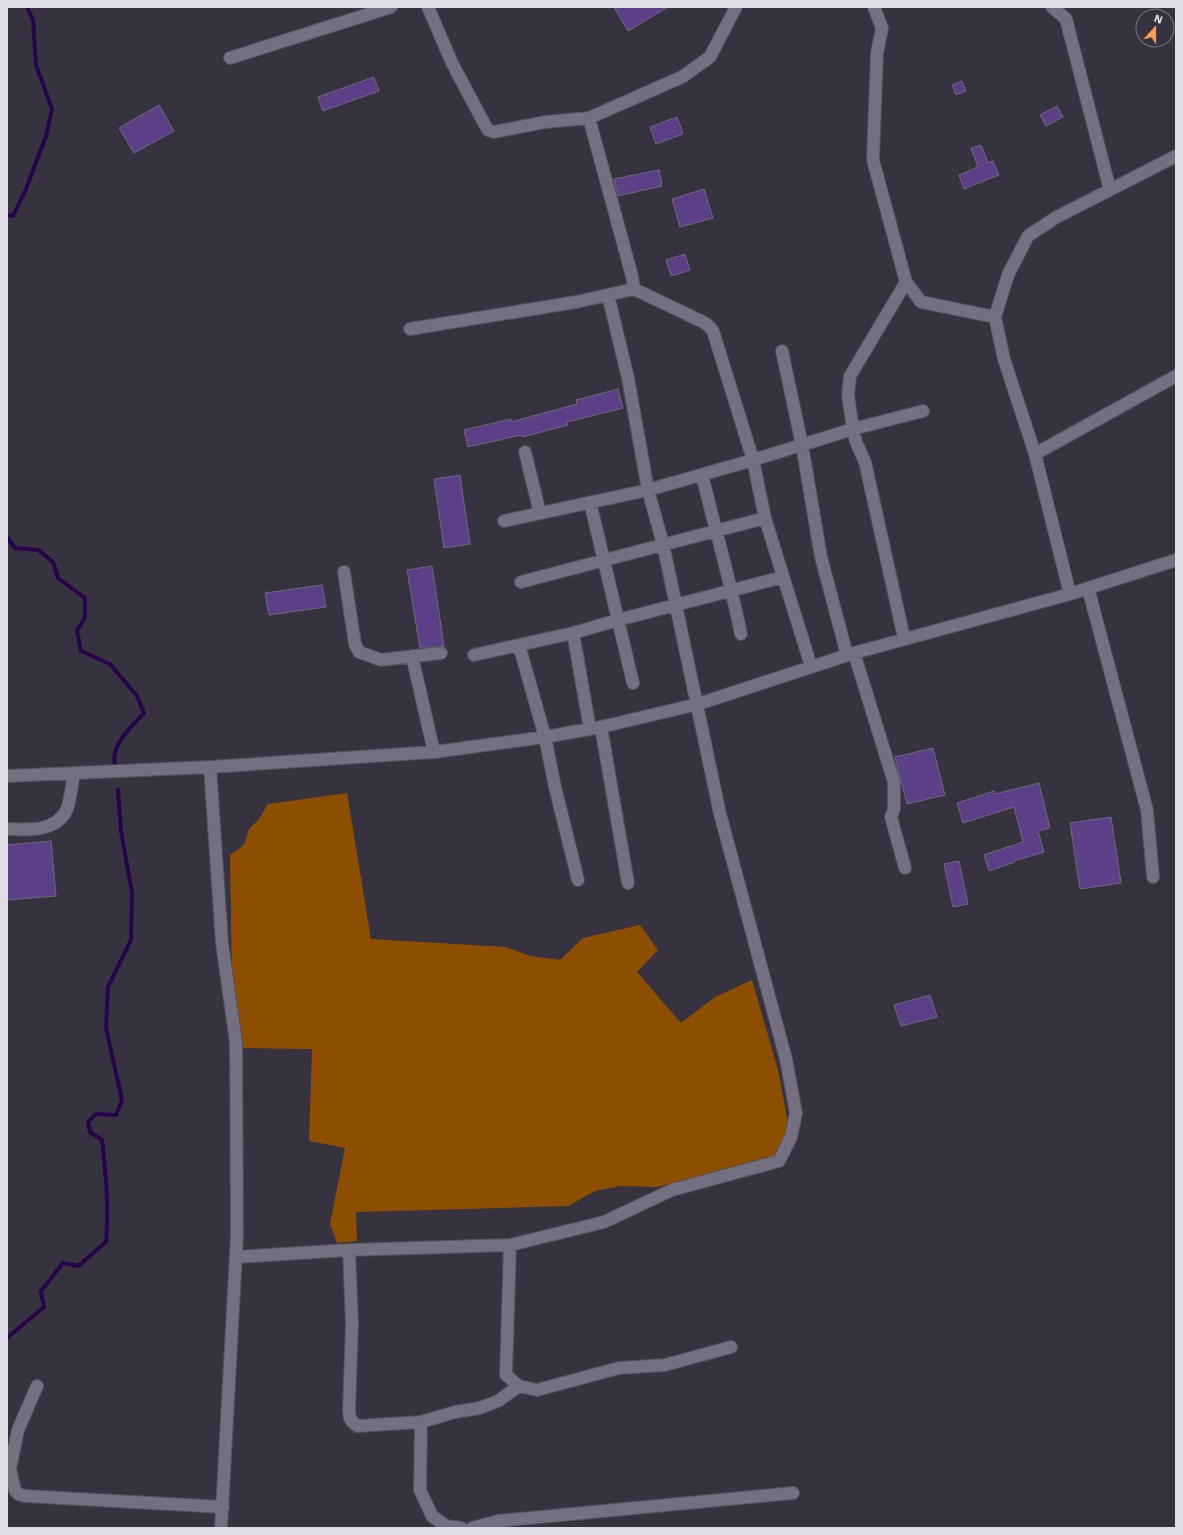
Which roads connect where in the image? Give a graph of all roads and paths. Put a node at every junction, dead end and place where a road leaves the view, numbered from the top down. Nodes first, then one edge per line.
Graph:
1 (391, 7) edge
2 (428, 7) edge
3 (736, 7) edge
4 (874, 7) edge
5 (1052, 7) edge
6 (230, 58) dead end
7 (589, 118) junction
8 (1176, 156) edge
9 (1110, 190) junction
10 (906, 282) junction
11 (634, 289) junction
12 (608, 295) junction
13 (995, 317) junction
14 (410, 329) dead end
15 (782, 351) dead end
16 (1176, 376) edge
17 (923, 412) dead end
18 (853, 429) junction
19 (802, 445) junction
20 (525, 452) dead end
21 (1035, 454) junction
22 (753, 460) junction
23 (702, 474) junction
24 (648, 490) junction
25 (590, 502) junction
26 (540, 513) junction
27 (765, 518) junction
28 (504, 521) dead end
29 (715, 532) junction
30 (663, 544) junction
31 (603, 560) junction
32 (1176, 560) edge
33 (344, 572) dead end
34 (783, 577) junction
35 (521, 582) dead end
36 (1088, 588) junction
37 (732, 590) junction
38 (1070, 594) junction
39 (676, 604) junction
40 (618, 620) junction
41 (573, 633) junction
42 (741, 634) dead end
43 (904, 638) junction
44 (519, 645) junction
45 (441, 653) dead end
46 (850, 654) junction
47 (474, 655) dead end
48 (412, 656) junction
49 (811, 666) junction
50 (633, 683) dead end
51 (698, 704) junction
52 (596, 728) junction
53 (545, 737) junction
54 (434, 752) junction
55 (210, 767) junction
56 (74, 772) junction
57 (7, 776) edge
58 (7, 829) edge
59 (905, 868) dead end
60 (1153, 877) dead end
61 (578, 880) dead end
62 (628, 883) dead end
63 (510, 1245) junction
64 (349, 1250) junction
65 (236, 1257) junction
66 (731, 1347) dead end
67 (37, 1386) dead end
68 (519, 1386) junction
69 (421, 1422) junction
70 (793, 1492) dead end
71 (223, 1506) junction
72 (221, 1528) edge
73 (461, 1528) edge
74 (472, 1528) edge

1 - 6 street
2 - 7 street
3 - 7 street
4 - 10 street
5 - 9 street
7 - 11 street
8 - 9 street
9 - 13 street
10 - 13 street
10 - 18 street
11 - 12 street
11 - 22 street
12 - 14 street
12 - 24 street
13 - 21 street
15 - 19 street
16 - 21 street
17 - 18 street
18 - 19 street
18 - 43 street
19 - 22 street
19 - 46 street
20 - 26 street
21 - 38 street
22 - 23 street
22 - 27 street
23 - 24 street
23 - 29 street
24 - 25 street
24 - 30 street
25 - 26 street
25 - 31 street
26 - 28 street
27 - 29 street
27 - 34 street
29 - 30 street
29 - 37 street
30 - 31 street
30 - 39 street
31 - 35 street
31 - 40 street
32 - 36 street
33 - 48 street
34 - 37 street
34 - 49 street
36 - 38 street
36 - 60 street
37 - 39 street
37 - 42 street
38 - 43 street
39 - 40 street
39 - 51 street
40 - 41 street
40 - 50 street
41 - 44 street
41 - 52 street
43 - 46 street
44 - 47 street
44 - 53 street
45 - 48 street
46 - 49 street
46 - 59 street
48 - 54 street
49 - 51 street
51 - 52 street
51 - 63 street
52 - 53 street
52 - 62 street
53 - 54 street
53 - 61 street
54 - 55 street
55 - 56 street
55 - 65 street
56 - 57 street
56 - 58 street
63 - 64 street
63 - 68 street
64 - 65 street
64 - 69 street
65 - 71 street
66 - 68 street
67 - 71 street
68 - 69 street
69 - 73 street
70 - 74 street
71 - 72 street

